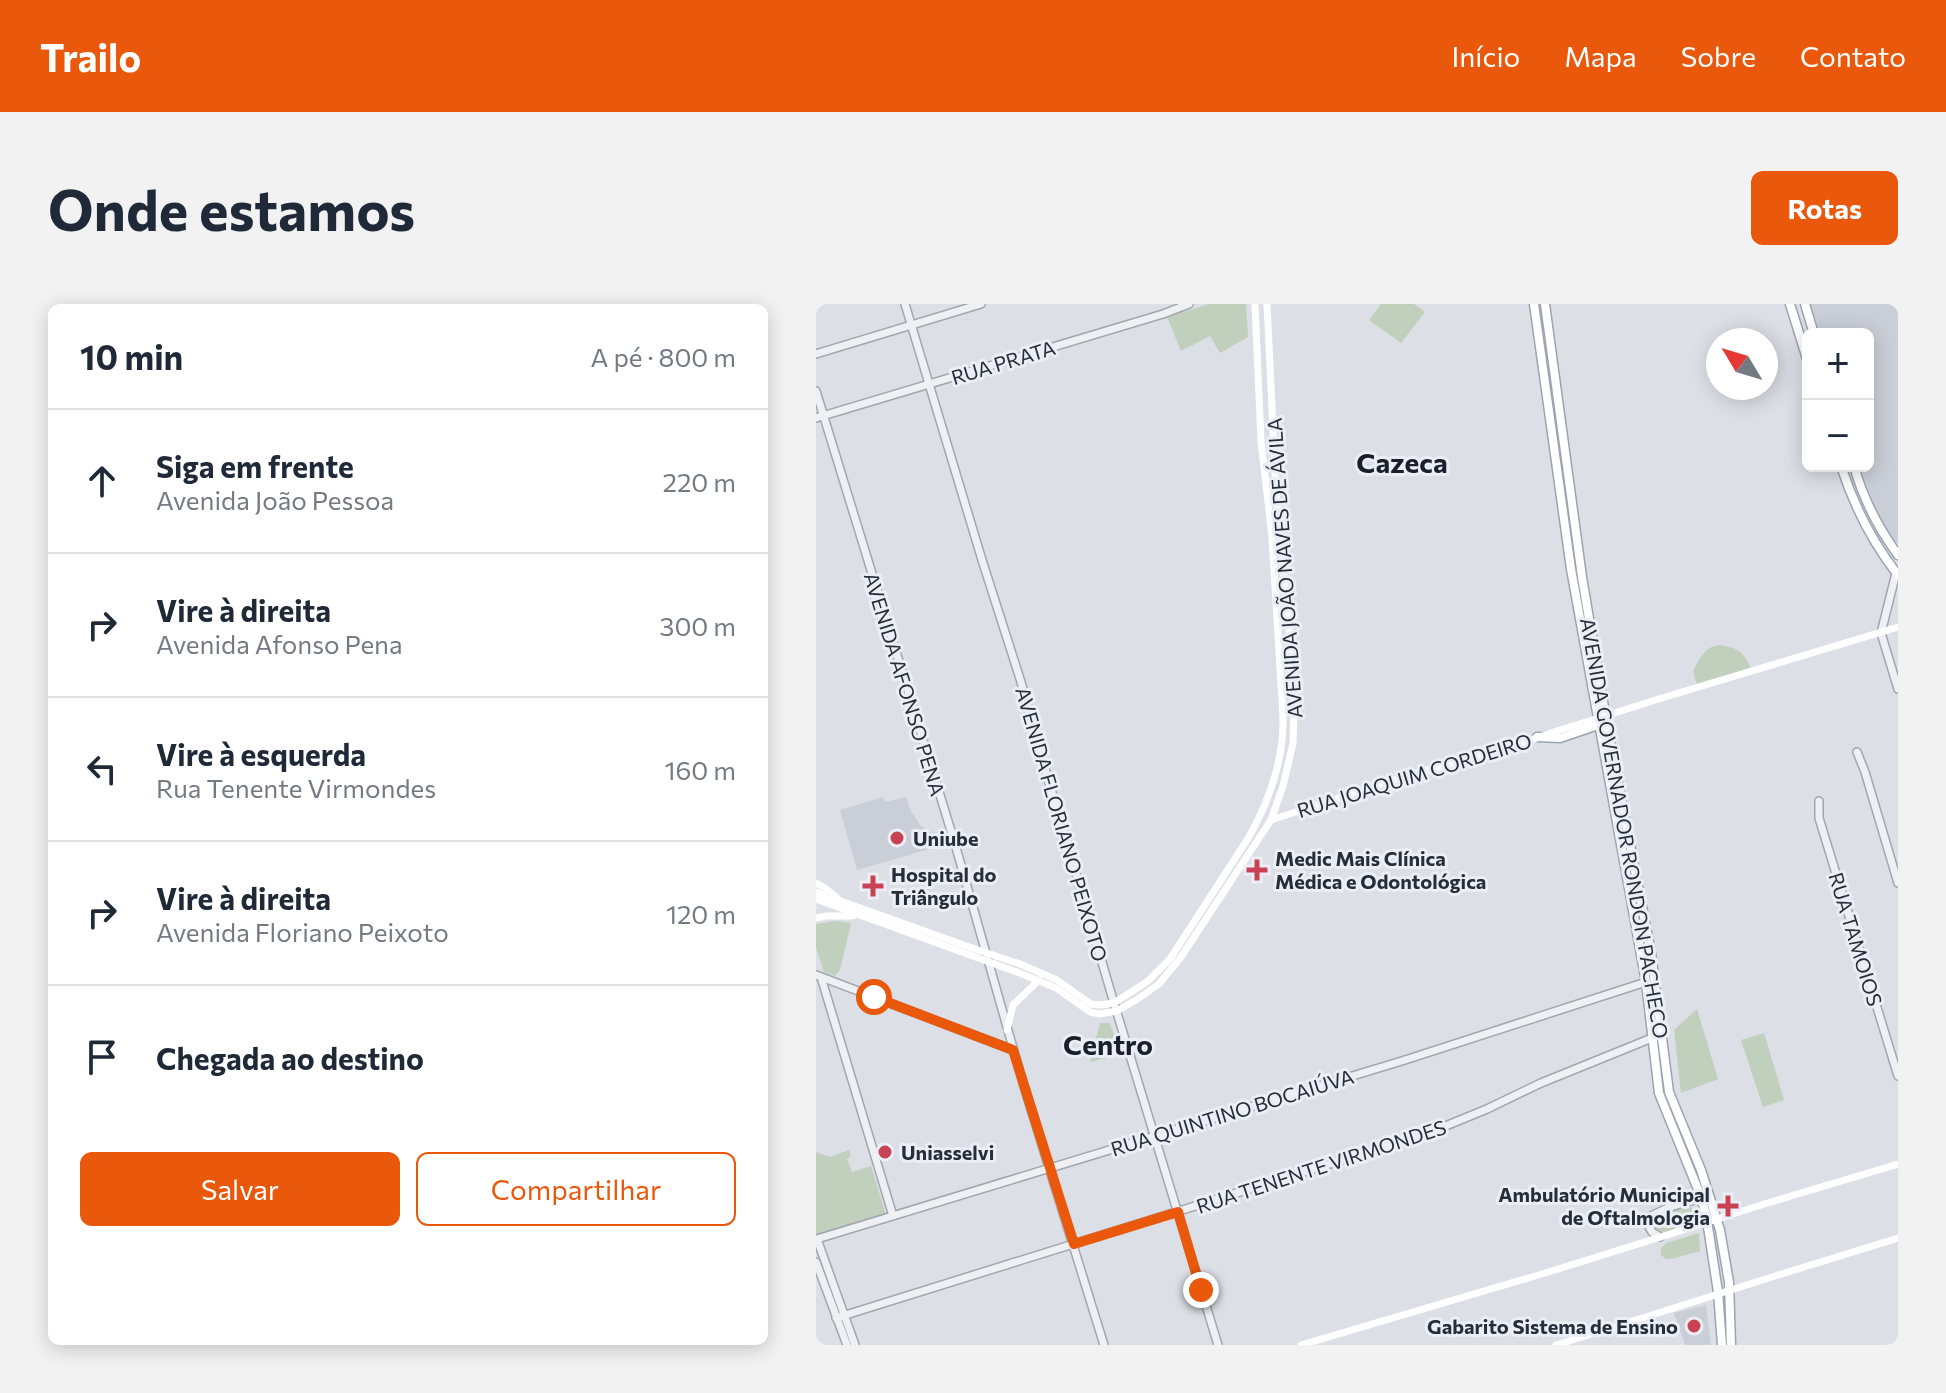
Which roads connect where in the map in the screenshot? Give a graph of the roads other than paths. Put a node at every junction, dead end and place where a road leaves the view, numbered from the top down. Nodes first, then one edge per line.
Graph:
1 (905, 304) edge
2 (981, 304) edge
3 (1189, 304) edge
4 (1255, 304) edge
5 (1267, 304) edge
6 (1534, 304) edge
7 (1545, 304) edge
8 (1790, 304) edge
9 (1805, 304) edge
10 (911, 325) junction
11 (1812, 328) edge
12 (1802, 343) edge
13 (1269, 350) junction
14 (1257, 351) junction
15 (816, 354) edge
16 (929, 384) junction
17 (816, 391) edge
18 (820, 417) edge
19 (1843, 472) edge
20 (1856, 472) edge
21 (1894, 545) edge
22 (1898, 555) edge
23 (1897, 574) edge
24 (1898, 627) edge
25 (1881, 633) junction
26 (1898, 689) edge
27 (1598, 725) junction
28 (1537, 737) junction
29 (1857, 752) dead end
30 (1819, 801) dead end
31 (1271, 820) junction
32 (816, 883) edge
33 (1898, 883) edge
34 (816, 892) edge
35 (816, 899) edge
36 (839, 900) junction
37 (860, 916) junction
38 (869, 916) junction
39 (816, 918) edge
40 (1018, 968) junction
41 (818, 976) edge
42 (1039, 980) junction
43 (1646, 982) junction
44 (1116, 1007) junction
45 (1007, 1030) junction
46 (1652, 1038) junction
47 (1013, 1050) junction
48 (1898, 1076) edge
49 (1155, 1135) junction
50 (1898, 1164) edge
51 (1051, 1167) junction
52 (1701, 1198) junction
53 (1178, 1212) junction
54 (893, 1216) junction
55 (1664, 1236) junction
56 (1898, 1238) edge
57 (816, 1239) edge
58 (1074, 1244) junction
59 (816, 1262) edge
60 (828, 1284) junction
61 (840, 1316) junction
62 (847, 1345) edge
63 (855, 1345) edge
64 (1104, 1345) edge
65 (1218, 1345) edge
66 (1301, 1345) edge
67 (1556, 1345) edge
68 (1722, 1345) edge
69 (1731, 1345) edge

1 - 10 street, AVENIDA FLORIANO PEIXOTO
2 - 10 street
3 - 16 street, RUA PRATA
4 - 14 main road, AVENIDA JOÃO NAVES DE ÁVILA
5 - 13 main road, AVENIDA JOÃO NAVES DE ÁVILA
6 - 27 main road, AVENIDA GOVERNADOR RONDON PACHECO
7 - 69 main road, AVENIDA GOVERNADOR RONDON PACHECO
8 - 12 main road
9 - 11 main road
10 - 15 street
10 - 16 street, AVENIDA FLORIANO PEIXOTO
13 - 14 main road
13 - 31 main road, AVENIDA JOÃO NAVES DE ÁVILA
14 - 44 main road, AVENIDA JOÃO NAVES DE ÁVILA
16 - 18 street, RUA PRATA
16 - 44 street, AVENIDA FLORIANO PEIXOTO
17 - 18 street, AVENIDA AFONSO PENA
18 - 45 street, AVENIDA AFONSO PENA
19 - 23 main road
20 - 21 main road
21 - 22 main road
23 - 25 street
24 - 25 main road, RUA JOAQUIM CORDEIRO
25 - 26 street
25 - 28 main road, RUA JOAQUIM CORDEIRO, bridge
27 - 28 main road
27 - 43 main road, AVENIDA GOVERNADOR RONDON PACHECO
28 - 31 main road, RUA JOAQUIM CORDEIRO
29 - 33 street
30 - 48 street, RUA TAMOIOS
31 - 44 main road, AVENIDA JOÃO NAVES DE ÁVILA
32 - 36 main road
34 - 36 main road
35 - 37 main road
36 - 38 main road
37 - 38 main road
37 - 39 main road
38 - 40 main road, bridge
40 - 42 main road
40 - 44 main road
41 - 47 street
41 - 54 street
42 - 44 main road
42 - 45 main road
43 - 46 main road, AVENIDA GOVERNADOR RONDON PACHECO
43 - 49 street, RUA QUINTINO BOCAIÚVA
44 - 49 street, AVENIDA FLORIANO PEIXOTO
45 - 47 street, AVENIDA AFONSO PENA
46 - 52 main road, AVENIDA GOVERNADOR RONDON PACHECO
46 - 53 street, RUA TENENTE VIRMONDES
47 - 51 street, AVENIDA AFONSO PENA
49 - 51 street, RUA QUINTINO BOCAIÚVA
49 - 53 street, AVENIDA FLORIANO PEIXOTO
50 - 55 main road, bridge
51 - 54 street, RUA QUINTINO BOCAIÚVA
51 - 58 street, AVENIDA AFONSO PENA
52 - 55 street
52 - 68 main road, AVENIDA GOVERNADOR RONDON PACHECO
53 - 58 street, RUA TENENTE VIRMONDES
53 - 65 street, AVENIDA FLORIANO PEIXOTO
54 - 57 street, RUA QUINTINO BOCAIÚVA
55 - 66 main road
56 - 67 main road, bridge
57 - 60 street
58 - 61 street, RUA TENENTE VIRMONDES
58 - 64 street, AVENIDA AFONSO PENA
59 - 60 street
60 - 61 street
61 - 62 street
61 - 63 street

